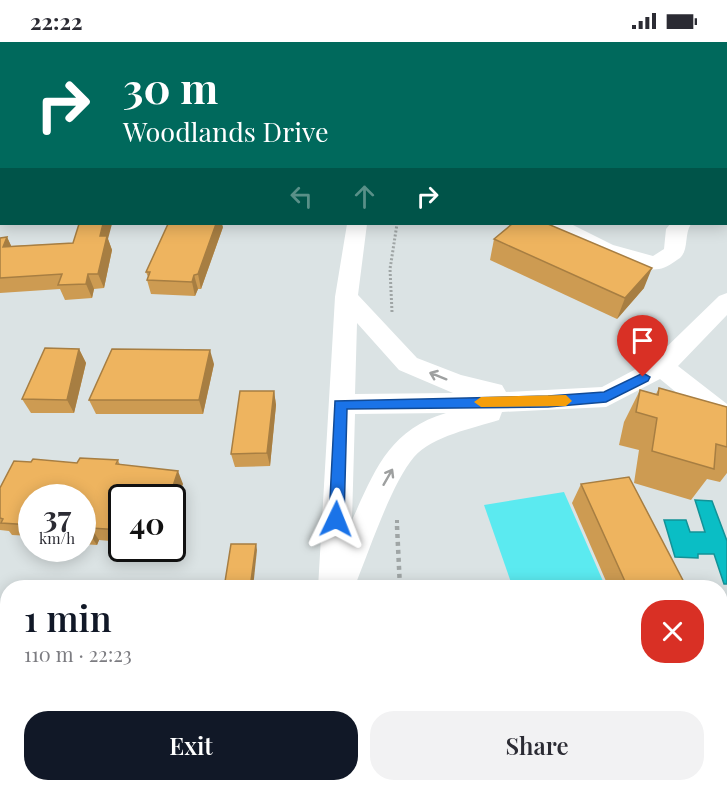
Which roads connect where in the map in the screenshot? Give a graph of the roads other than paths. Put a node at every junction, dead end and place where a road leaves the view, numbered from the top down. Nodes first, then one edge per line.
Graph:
1 (357, 225) edge
2 (560, 225) edge
3 (680, 225) edge
4 (346, 297) junction
5 (727, 301) edge
6 (662, 368) junction
7 (535, 402) junction
8 (340, 404) junction
9 (727, 419) edge
10 (336, 580) edge
11 (340, 580) edge

1 - 4 street
2 - 3 street
7 -> 4 street
4 - 8 street
5 - 6 street
6 - 7 street
6 - 9 street
7 - 8 street
11 -> 7 street
8 - 10 street

